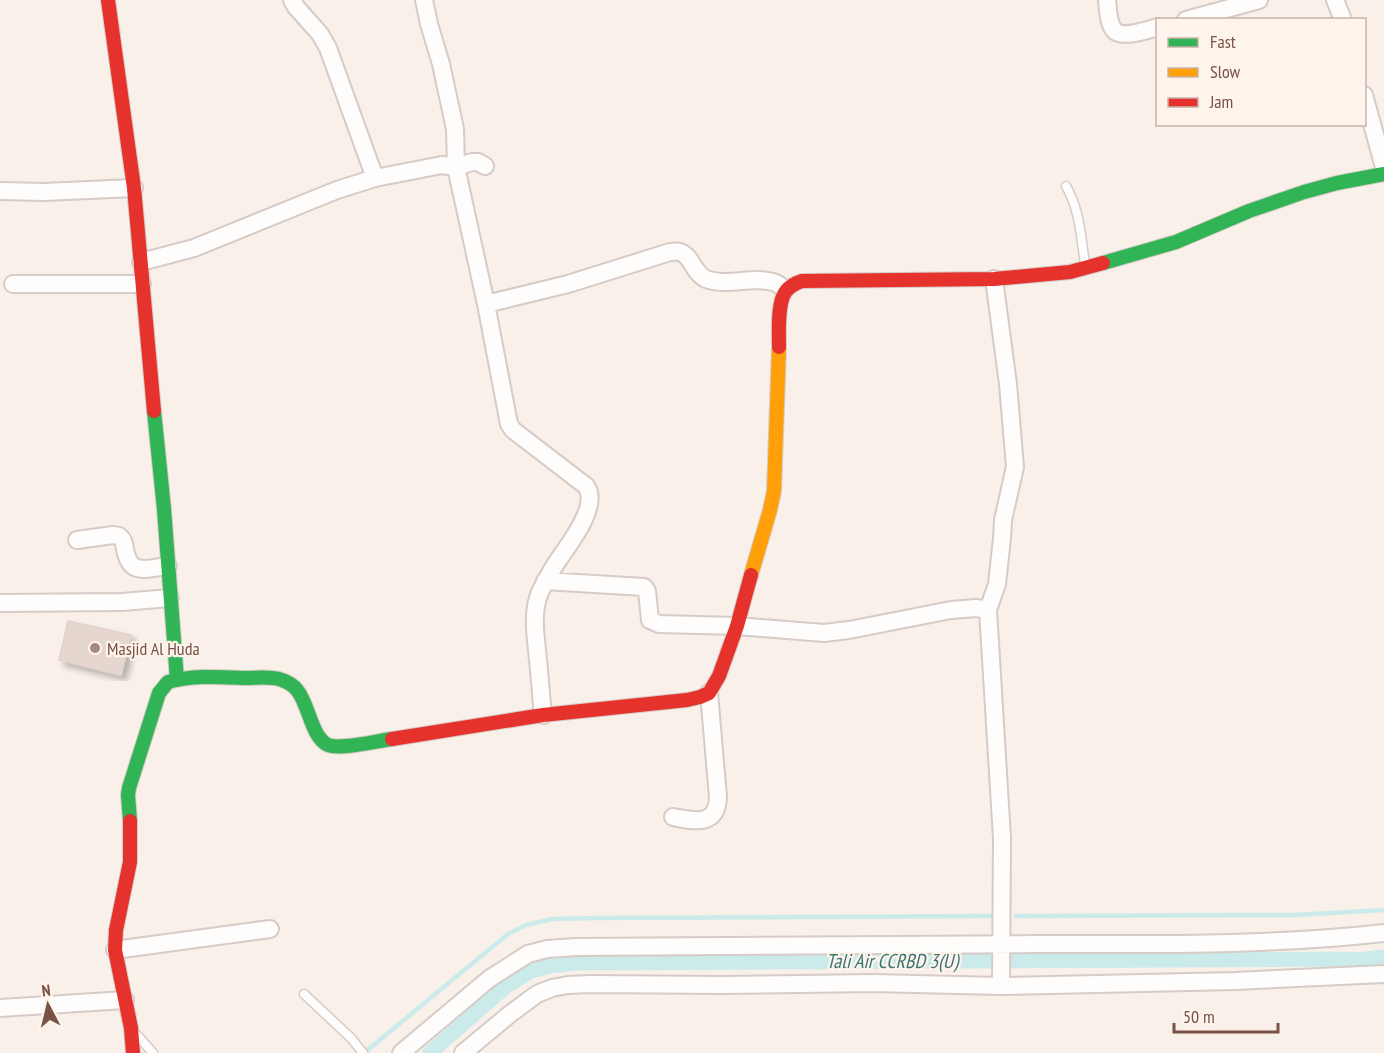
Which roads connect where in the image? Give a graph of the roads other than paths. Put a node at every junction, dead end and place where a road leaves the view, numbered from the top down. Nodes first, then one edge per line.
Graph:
1 (108, 0) edge
2 (292, 0) edge
3 (424, 0) edge
4 (1107, 0) edge
5 (1259, 0) edge
6 (1335, 0) edge
7 (1193, 18) edge
8 (1342, 18) edge
9 (1156, 27) edge
10 (1366, 99) edge
11 (485, 166) dead end
12 (456, 167) junction
13 (1384, 167) edge
14 (1384, 174) edge
15 (375, 178) junction
16 (1066, 186) dead end
17 (134, 188) junction
18 (0, 191) edge
19 (141, 262) junction
20 (1086, 268) junction
21 (994, 279) junction
22 (13, 284) dead end
23 (142, 284) junction
24 (785, 290) junction
25 (486, 304) junction
26 (77, 540) dead end
27 (168, 566) junction
28 (546, 581) junction
29 (170, 597) junction
30 (0, 603) edge
31 (988, 610) junction
32 (737, 626) junction
33 (177, 680) junction
34 (709, 693) junction
35 (543, 715) junction
36 (673, 817) dead end
37 (270, 928) dead end
38 (1384, 933) edge
39 (115, 950) junction
40 (1002, 950) junction
41 (1384, 974) edge
42 (1001, 980) junction
43 (304, 994) dead end
44 (125, 1000) junction
45 (0, 1008) edge
46 (130, 1028) junction
47 (361, 1050) edge
48 (133, 1053) edge
49 (153, 1053) edge
50 (401, 1053) edge
51 (463, 1053) edge

1 - 17 street
2 - 15 street
3 - 12 street
4 - 9 street
5 - 7 street
6 - 8 street
10 - 13 street
11 - 12 street
12 - 15 street
12 - 25 street
14 - 20 street
15 - 19 street
16 - 20 lane
17 - 18 street
17 - 19 street
19 - 23 street
20 - 21 street
21 - 24 street
21 - 31 street
22 - 23 street
23 - 27 street
24 - 25 street
24 - 32 street
25 - 28 street
26 - 27 street
27 - 29 street
28 - 32 street
28 - 35 street
29 - 30 street
29 - 33 street
31 - 32 street
31 - 40 street
32 - 34 street
33 - 35 street
33 - 39 street
34 - 35 street
34 - 36 street
37 - 39 street
38 - 40 street
39 - 44 street
40 - 42 street
40 - 50 street
41 - 42 street
42 - 51 street
43 - 47 lane
44 - 45 street
44 - 46 street
46 - 48 street
46 - 49 lane

